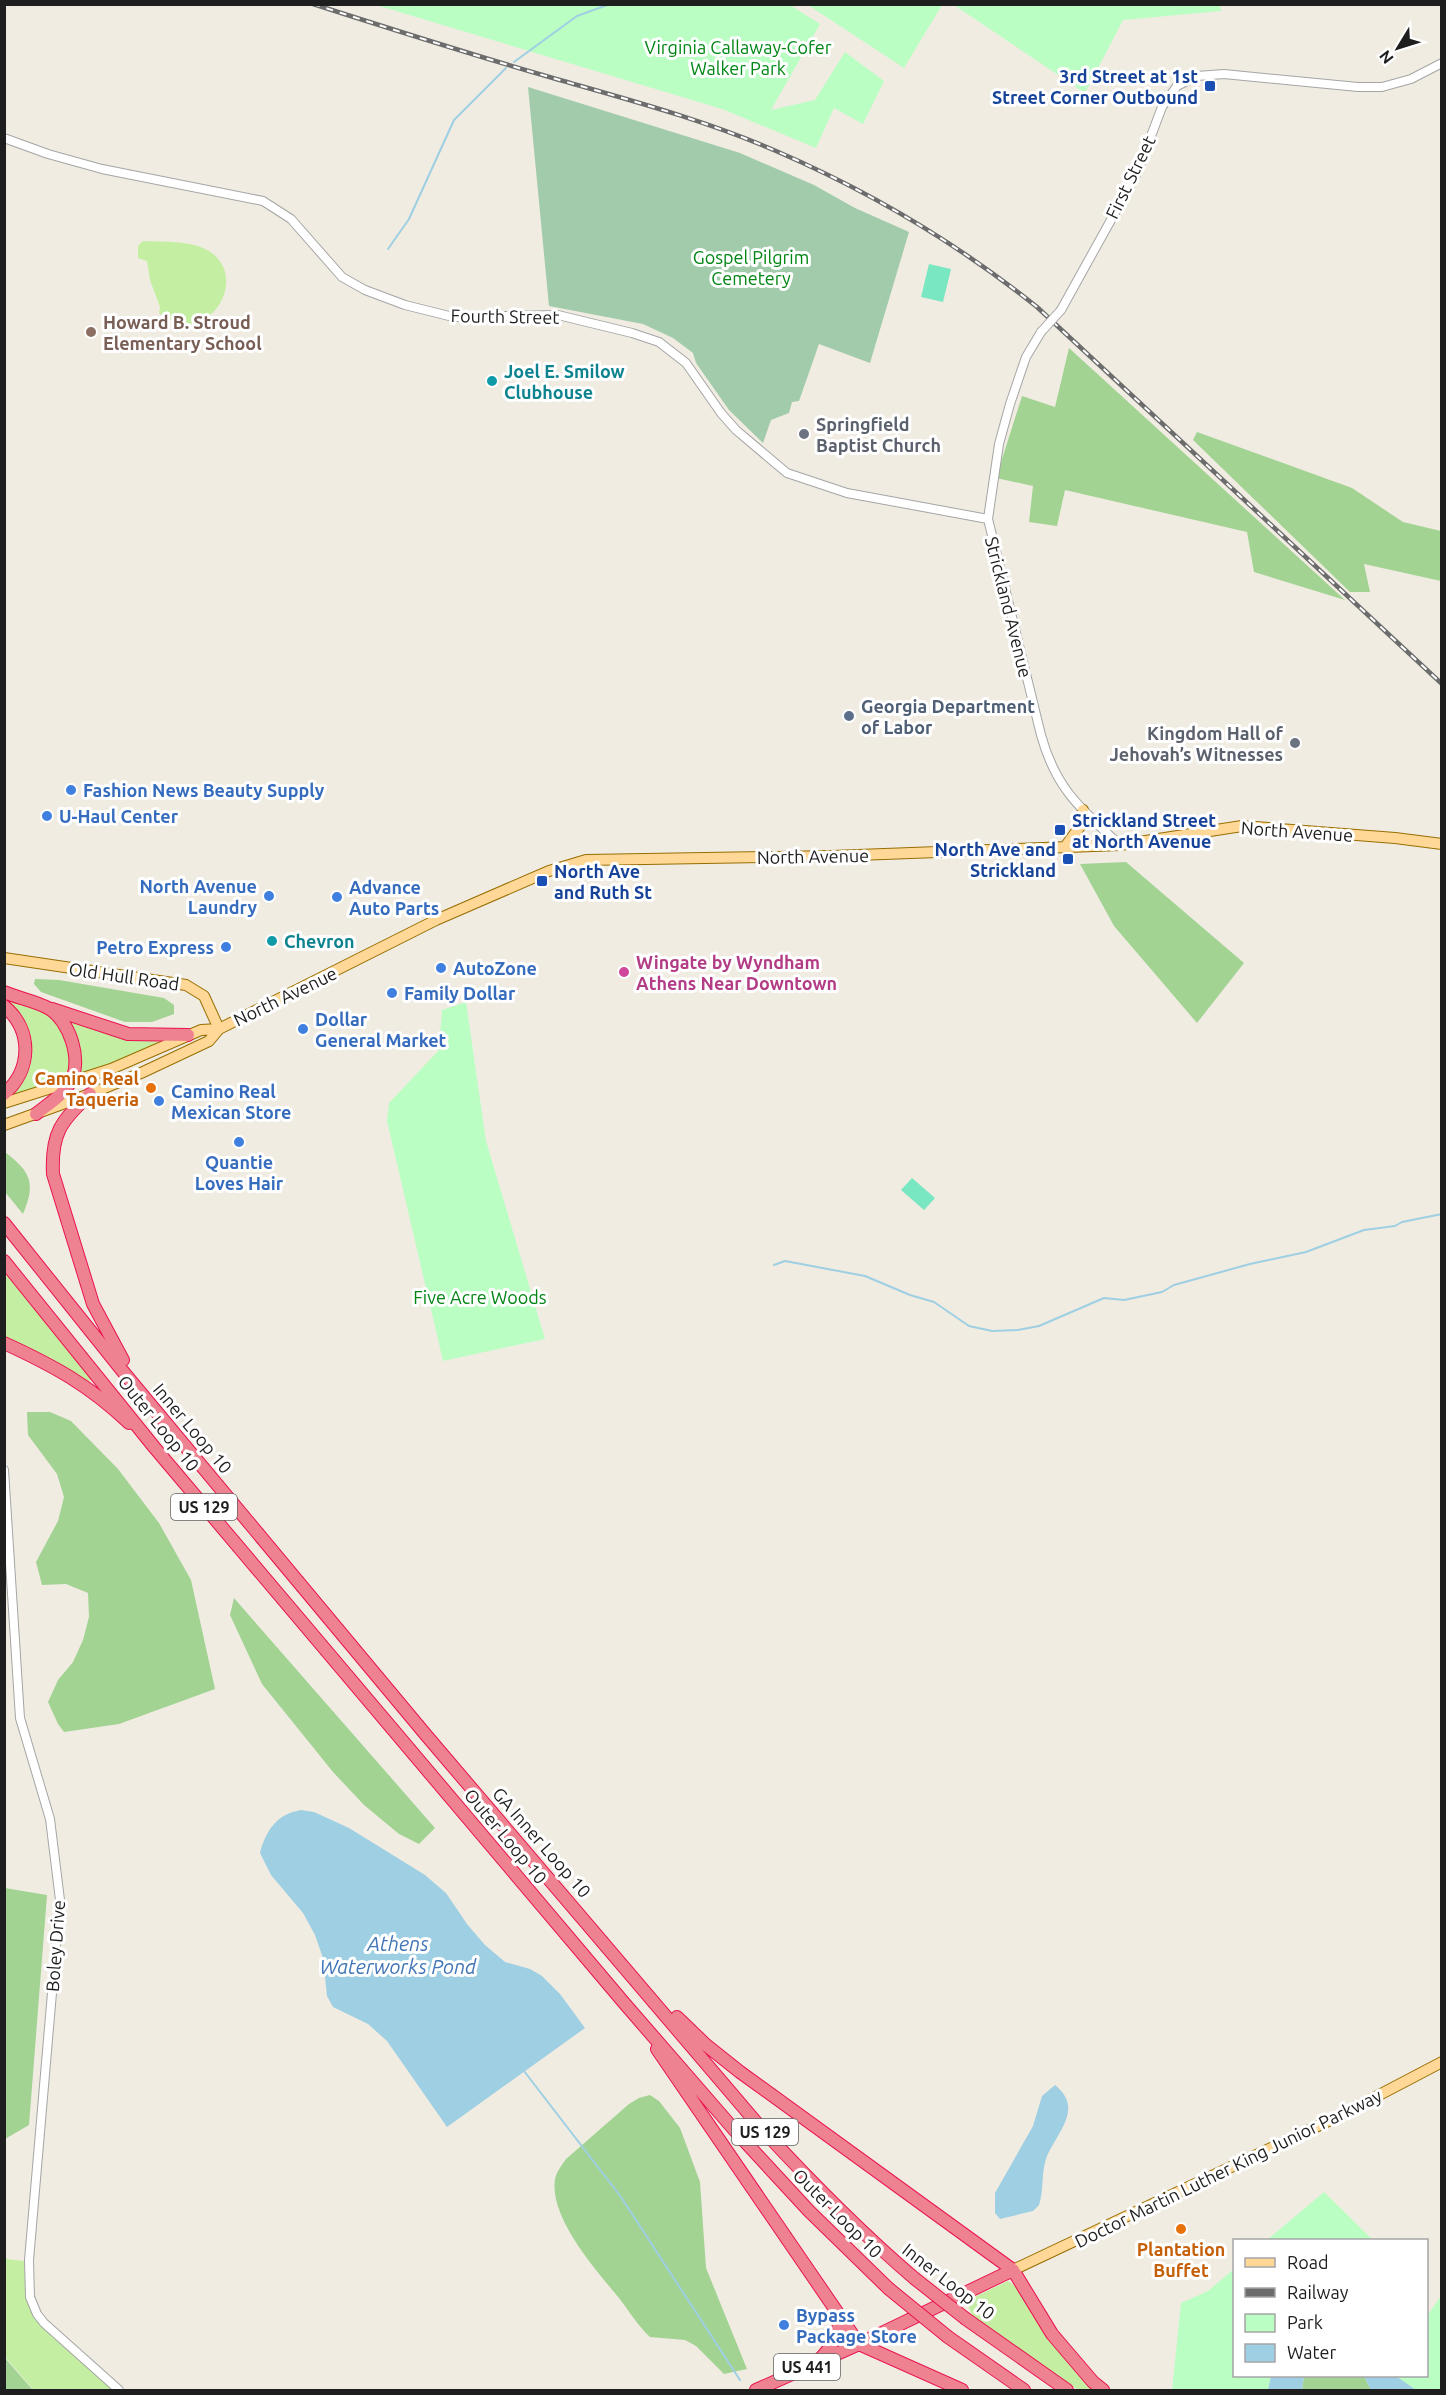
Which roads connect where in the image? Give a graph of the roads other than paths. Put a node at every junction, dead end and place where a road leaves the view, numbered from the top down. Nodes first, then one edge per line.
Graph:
1 (1442, 63) edge
2 (4, 138) edge
3 (988, 519) junction
4 (1083, 810) junction
5 (1442, 844) edge
6 (1120, 845) junction
7 (1065, 847) junction
8 (4, 958) edge
9 (4, 992) edge
10 (4, 1006) edge
11 (49, 1008) junction
12 (219, 1029) junction
13 (188, 1035) junction
14 (70, 1083) junction
15 (4, 1094) edge
16 (90, 1094) junction
17 (4, 1103) edge
18 (36, 1114) junction
19 (4, 1125) edge
20 (4, 1223) edge
21 (4, 1261) edge
22 (4, 1343) edge
23 (168, 1425) junction
24 (154, 1447) junction
25 (4, 1470) edge
26 (426, 1735) joint
27 (630, 1972) junction
28 (625, 2004) junction
29 (1442, 2062) edge
30 (1013, 2270) junction
31 (840, 2316) junction
32 (859, 2344) junction
33 (817, 2362) junction
34 (119, 2391) edge
35 (756, 2391) edge
36 (962, 2391) edge
37 (1024, 2391) edge
38 (1067, 2391) edge
39 (1103, 2391) edge

1 - 3 street, First Street, bridge
2 - 3 street, Fourth Street
3 - 4 street, Strickland Avenue
4 - 6 street, Strickland Avenue
4 - 7 main road
5 - 6 main road, North Avenue
6 - 7 main road, North Avenue
7 - 12 main road, North Avenue
8 - 12 main road, Old Hull Road
9 - 11 highway
10 - 15 highway
11 - 13 highway
11 - 14 highway
12 - 13 main road, North Avenue
12 - 16 main road, North Avenue
13 - 14 main road, North Avenue
14 - 17 main road, North Avenue
14 - 18 highway
16 - 18 main road, North Avenue
16 - 23 highway
18 - 19 main road, North Avenue
20 - 23 highway, Inner Loop 10 / US 129
21 - 24 highway, Outer Loop 10 / US 129
22 - 24 highway
23 - 26 highway, Inner Loop 10 / US 129
24 - 28 highway, Outer Loop 10 / US 129
25 - 34 street, Boley Drive
26 - 27 highway, GA Inner Loop 10 / US 129
27 - 30 highway
27 - 38 highway, Inner Loop 10 / US 129, bridge
28 - 31 highway
28 - 37 highway, Outer Loop 10 / US 129, bridge
29 - 30 main road, Doctor Martin Luther King Junior Parkway
30 - 32 highway, US 441
30 - 39 highway
31 - 32 highway
31 - 33 highway
32 - 33 highway, US 441
32 - 36 highway
33 - 35 highway, US 441

